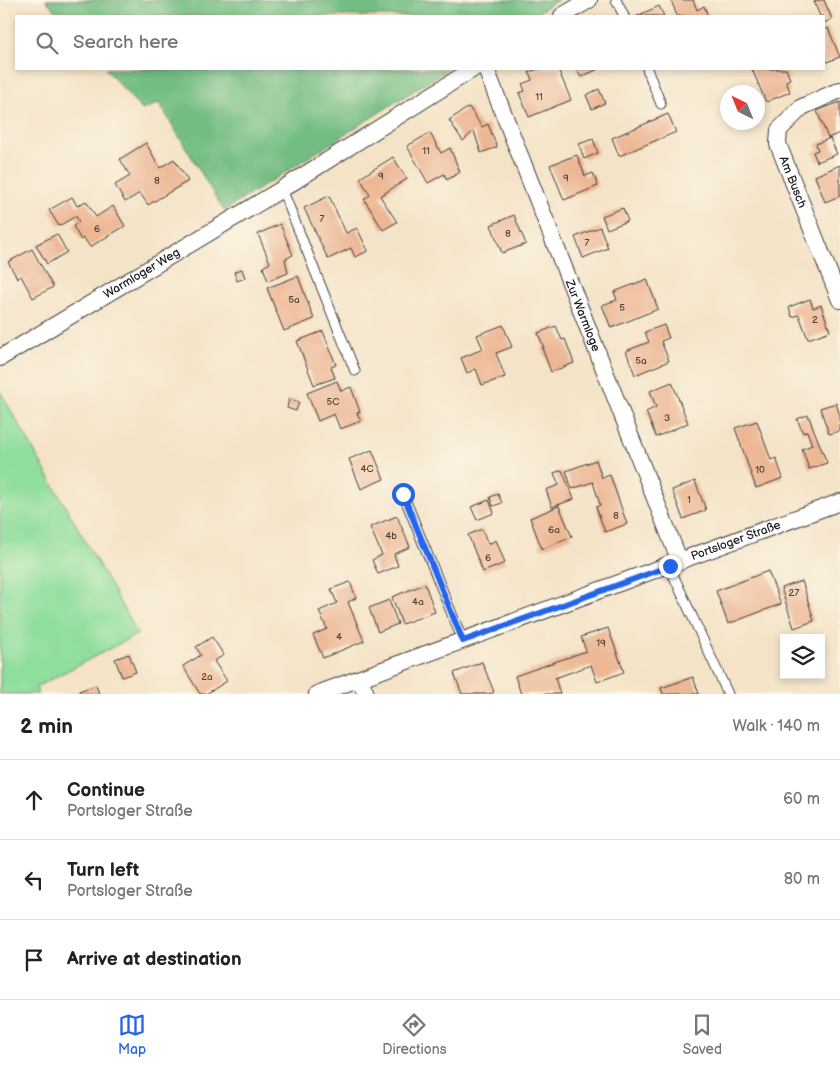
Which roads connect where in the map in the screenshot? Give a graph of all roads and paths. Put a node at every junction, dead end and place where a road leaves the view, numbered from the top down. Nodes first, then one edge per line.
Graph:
1 (589, 0) edge
2 (616, 0) edge
3 (564, 15) edge
4 (624, 15) edge
5 (471, 70) edge
6 (486, 70) edge
7 (647, 70) edge
8 (840, 90) edge
9 (661, 104) dead end
10 (282, 189) junction
11 (840, 300) edge
12 (0, 358) edge
13 (355, 371) dead end
14 (403, 494) dead end
15 (840, 502) edge
16 (675, 564) junction
17 (463, 641) junction
18 (360, 678) junction
19 (317, 694) edge
20 (366, 694) edge
21 (728, 694) edge

1 - 3 street
2 - 4 lane
5 - 10 street, Warmloger Weg
6 - 16 street, Zur Warmloge
7 - 9 lane
8 - 11 street, Am Busch
10 - 12 street, Warmloger Weg
10 - 13 lane
14 - 17 lane
15 - 16 street, Portsloger Straße
16 - 17 street, Portsloger Straße
16 - 21 lane
17 - 18 street, Portsloger Straße
18 - 19 street, Portsloger Straße
18 - 20 street

